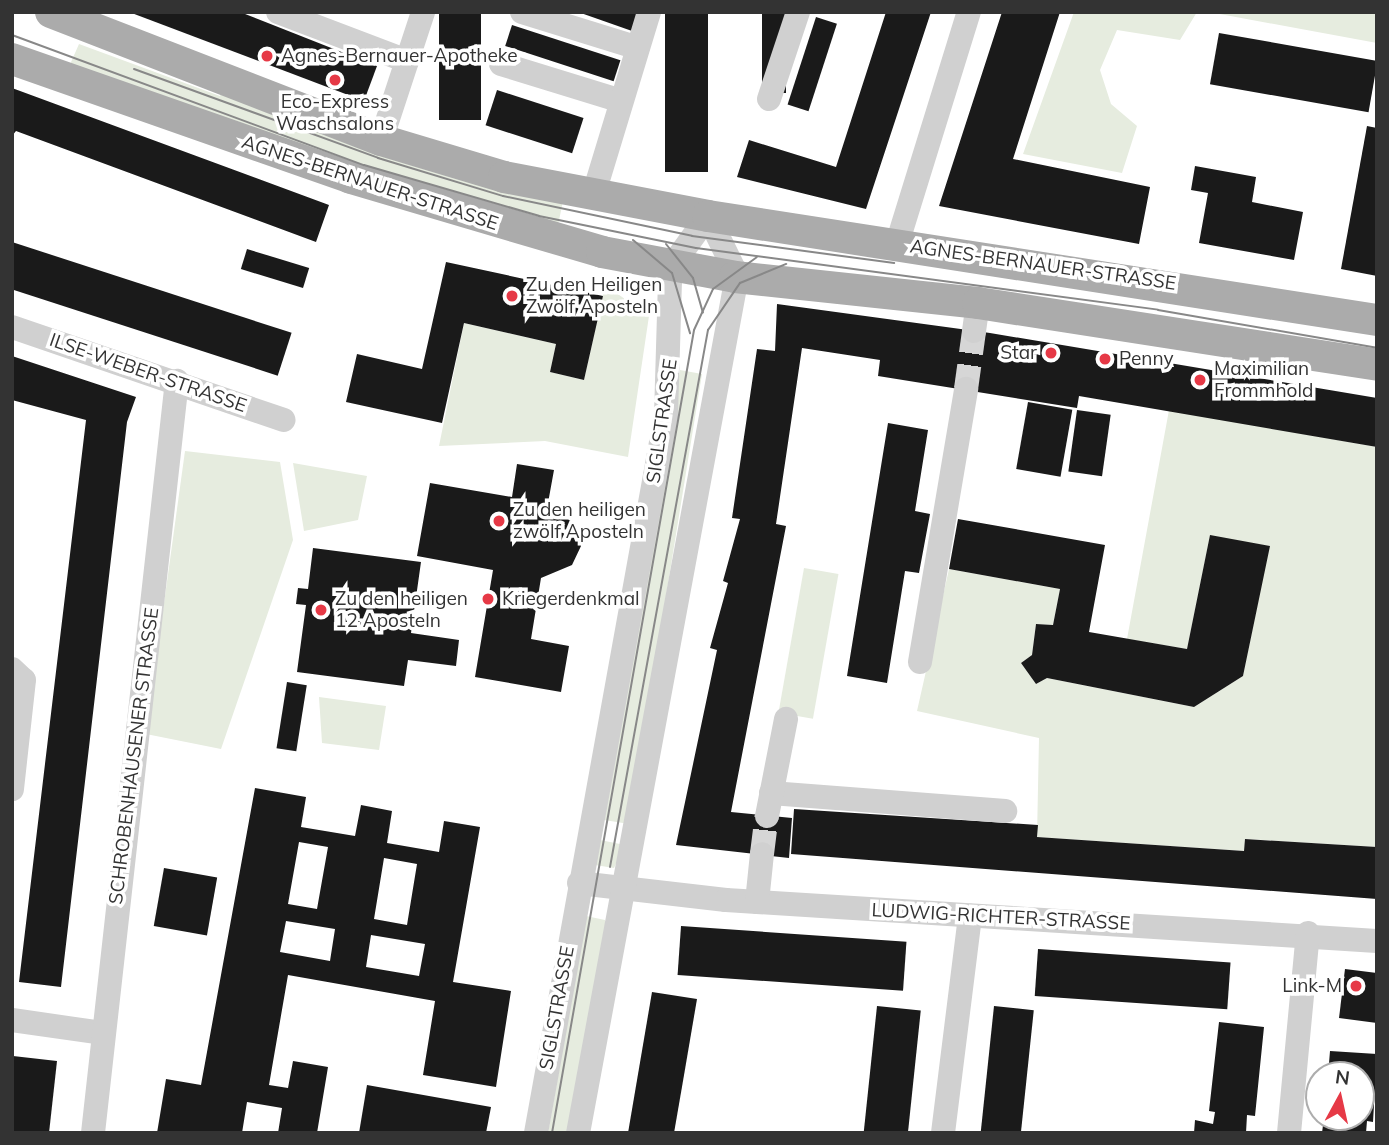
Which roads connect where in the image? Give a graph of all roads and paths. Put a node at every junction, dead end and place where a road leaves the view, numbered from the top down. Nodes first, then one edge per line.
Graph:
1 (51, 12) edge
2 (278, 12) edge
3 (423, 12) edge
4 (522, 12) edge
5 (649, 12) edge
6 (798, 12) edge
7 (969, 12) edge
8 (638, 48) junction
9 (12, 60) edge
10 (407, 61) junction
11 (501, 64) dead end
12 (769, 99) dead end
13 (621, 102) junction
14 (381, 140) junction
15 (594, 193) junction
16 (708, 216) junction
17 (897, 244) junction
18 (674, 267) junction
19 (735, 277) junction
20 (1377, 320) edge
21 (12, 327) edge
22 (1377, 365) edge
23 (177, 381) junction
24 (966, 389) tunnel mouth
25 (283, 420) dead end
26 (920, 662) dead end
27 (12, 669) edge
28 (786, 719) dead end
29 (12, 789) edge
30 (1005, 811) dead end
31 (762, 855) tunnel mouth
32 (579, 883) junction
33 (625, 891) junction
34 (757, 902) junction
35 (970, 916) junction
36 (1308, 933) junction
37 (1377, 941) edge
38 (12, 1020) edge
39 (102, 1033) junction
40 (93, 1133) edge
41 (536, 1133) edge
42 (578, 1133) edge
43 (943, 1133) edge
44 (1289, 1133) edge

1 - 14 main road, AGNES-BERNAUER-STRASSE
2 - 10 street
3 - 10 street
4 - 8 street
5 - 8 street
6 - 12 street
7 - 17 street
8 - 13 street
9 - 18 main road, AGNES-BERNAUER-STRASSE
10 - 14 street
11 - 13 street
13 - 15 street
14 - 15 main road, AGNES-BERNAUER-STRASSE
15 - 16 main road, AGNES-BERNAUER-STRASSE
16 - 17 main road, AGNES-BERNAUER-STRASSE
16 - 18 street
16 - 19 street
17 - 20 main road, AGNES-BERNAUER-STRASSE
18 - 19 main road, AGNES-BERNAUER-STRASSE
18 - 32 street, SIGLSTRASSE
19 - 22 main road, AGNES-BERNAUER-STRASSE
19 - 33 street
21 - 23 street, ILSE-WEBER-STRASSE
23 - 25 street, ILSE-WEBER-STRASSE
23 - 39 street, SCHROBENHAUSENER STRASSE
24 - 26 street
27 - 29 street
28 - 30 street
31 - 34 street
32 - 33 street
32 - 41 street, SIGLSTRASSE
33 - 34 street, LUDWIG-RICHTER-STRASSE
33 - 42 street
34 - 35 street, LUDWIG-RICHTER-STRASSE
35 - 36 street, LUDWIG-RICHTER-STRASSE
35 - 43 street
36 - 37 street, LUDWIG-RICHTER-STRASSE
36 - 44 street
38 - 39 street
39 - 40 street, SCHROBENHAUSENER STRASSE

